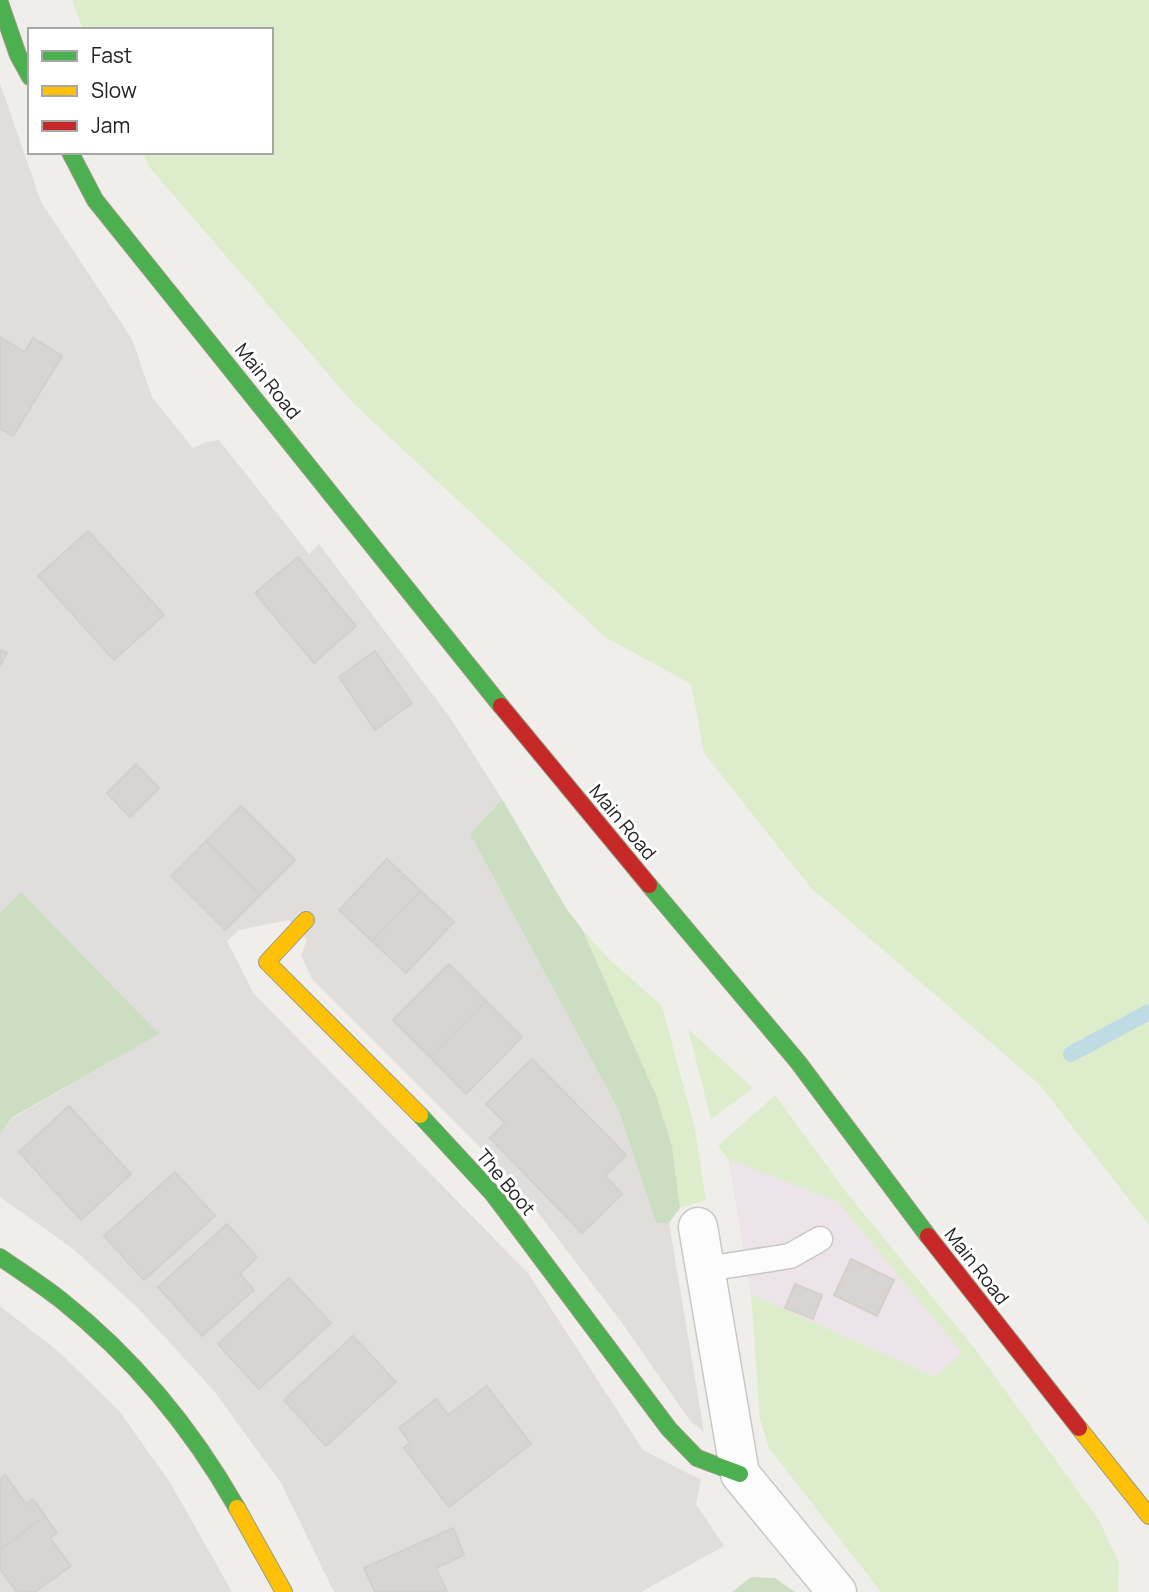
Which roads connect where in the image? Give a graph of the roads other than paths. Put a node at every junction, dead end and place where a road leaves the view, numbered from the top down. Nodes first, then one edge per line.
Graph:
1 (0, 3) edge
2 (28, 73) edge
3 (71, 154) edge
4 (306, 920) dead end
5 (698, 1227) dead end
6 (820, 1239) dead end
7 (0, 1257) edge
8 (706, 1269) junction
9 (740, 1474) junction
10 (1149, 1516) edge
11 (284, 1592) edge
12 (837, 1592) edge

1 - 2 main road
3 - 10 main road, Main Road
4 - 9 main road, The Boot
5 - 8 street
6 - 8 lane
7 - 11 main road
8 - 9 street
9 - 12 street

